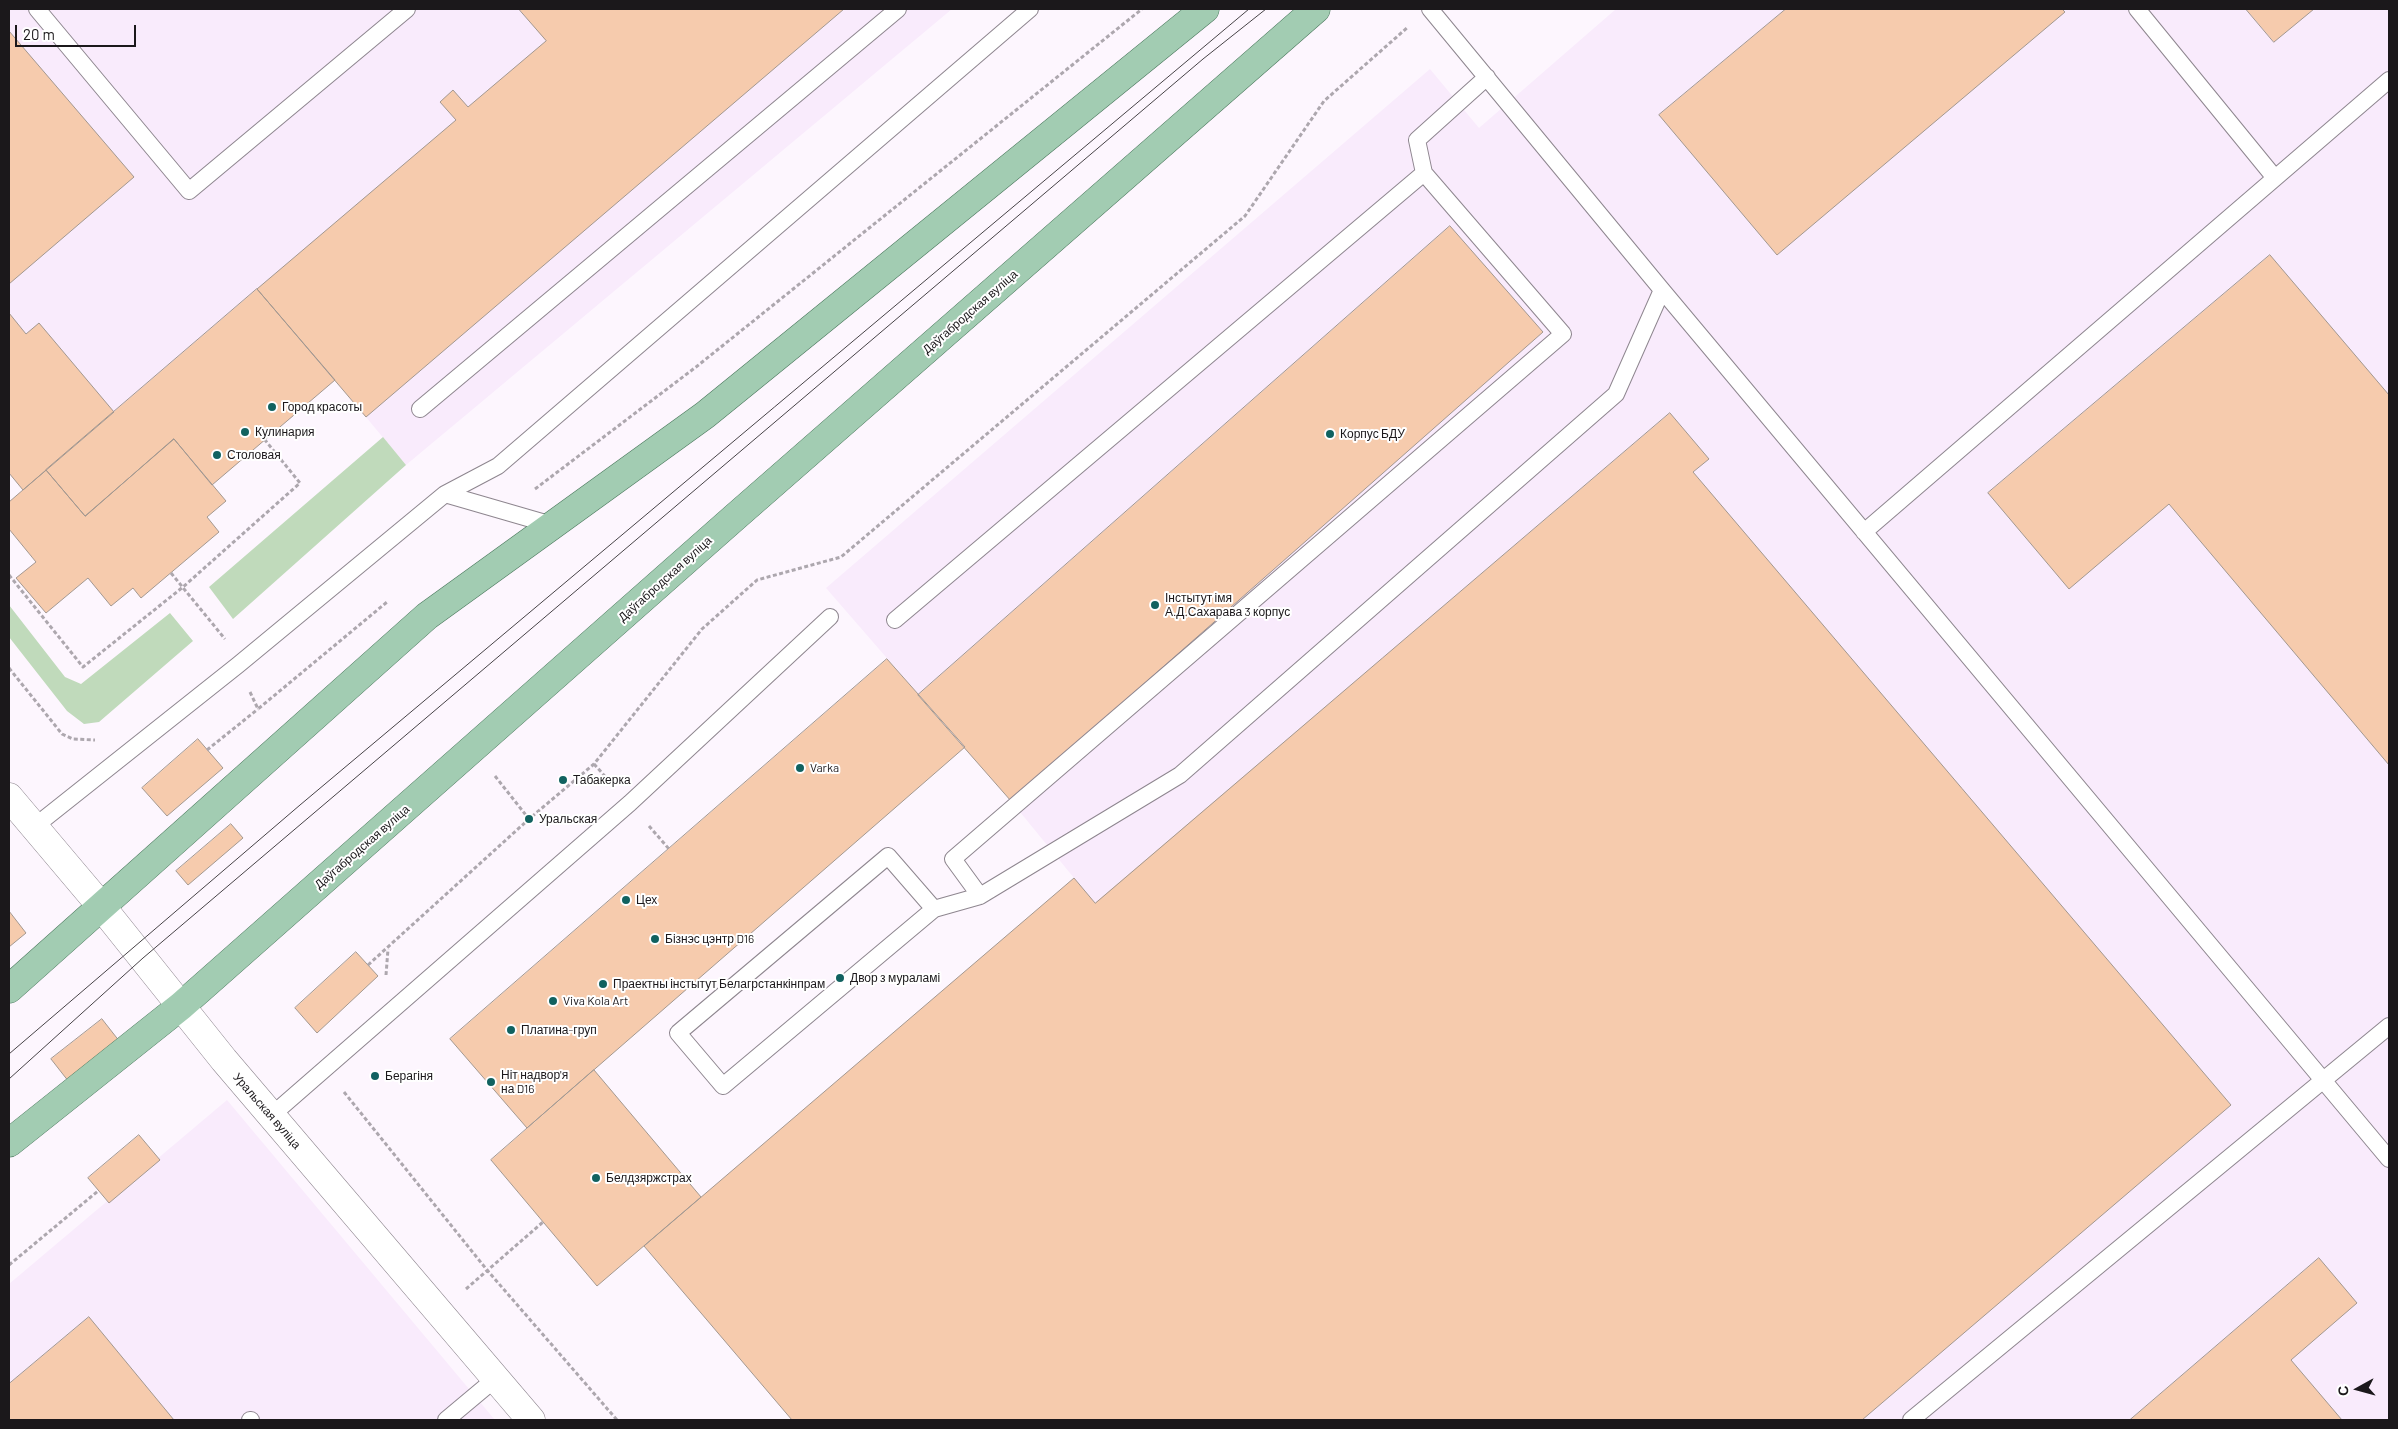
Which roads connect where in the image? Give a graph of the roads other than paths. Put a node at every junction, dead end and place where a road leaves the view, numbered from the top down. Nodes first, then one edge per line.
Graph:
1 (37, 9) edge
2 (407, 9) edge
3 (898, 9) edge
4 (1030, 9) edge
5 (1205, 9) edge
6 (1316, 9) edge
7 (1430, 9) edge
8 (2137, 9) edge
9 (1487, 78) junction
10 (2389, 80) edge
11 (1424, 173) junction
12 (2275, 178) junction
13 (1662, 290) junction
14 (420, 409) dead end
15 (445, 494) junction
16 (552, 526) junction
17 (1864, 532) junction
18 (830, 617) dead end
19 (895, 620) dead end
20 (9, 797) edge
21 (34, 827) junction
22 (980, 896) junction
23 (101, 906) junction
24 (934, 909) junction
25 (9, 989) edge
26 (181, 1006) junction
27 (2389, 1026) edge
28 (2323, 1080) junction
29 (272, 1115) junction
30 (9, 1143) edge
31 (2389, 1159) edge
32 (495, 1379) junction
33 (446, 1420) edge
34 (531, 1420) edge
35 (1911, 1420) edge

1 - 2 lane
3 - 14 lane
4 - 15 lane
5 - 16 main road
6 - 26 main road, Даўгабродская вуліца
7 - 9 lane
8 - 12 lane
9 - 11 lane
9 - 13 lane
10 - 12 lane
11 - 19 lane
11 - 22 lane
12 - 17 lane
13 - 17 lane
13 - 22 lane
15 - 16 lane
15 - 21 lane
16 - 23 main road
17 - 28 lane
18 - 29 lane
20 - 21 street, Уральская вуліца
21 - 23 street, Уральская вуліца
22 - 24 lane
23 - 25 main road
23 - 26 street, Уральская вуліца
24 - 24 lane
26 - 29 street, Уральская вуліца
26 - 30 main road, Даўгабродская вуліца
27 - 28 lane
28 - 31 lane
28 - 35 lane
29 - 32 street, Уральская вуліца
32 - 33 lane
32 - 34 street, Уральская вуліца

